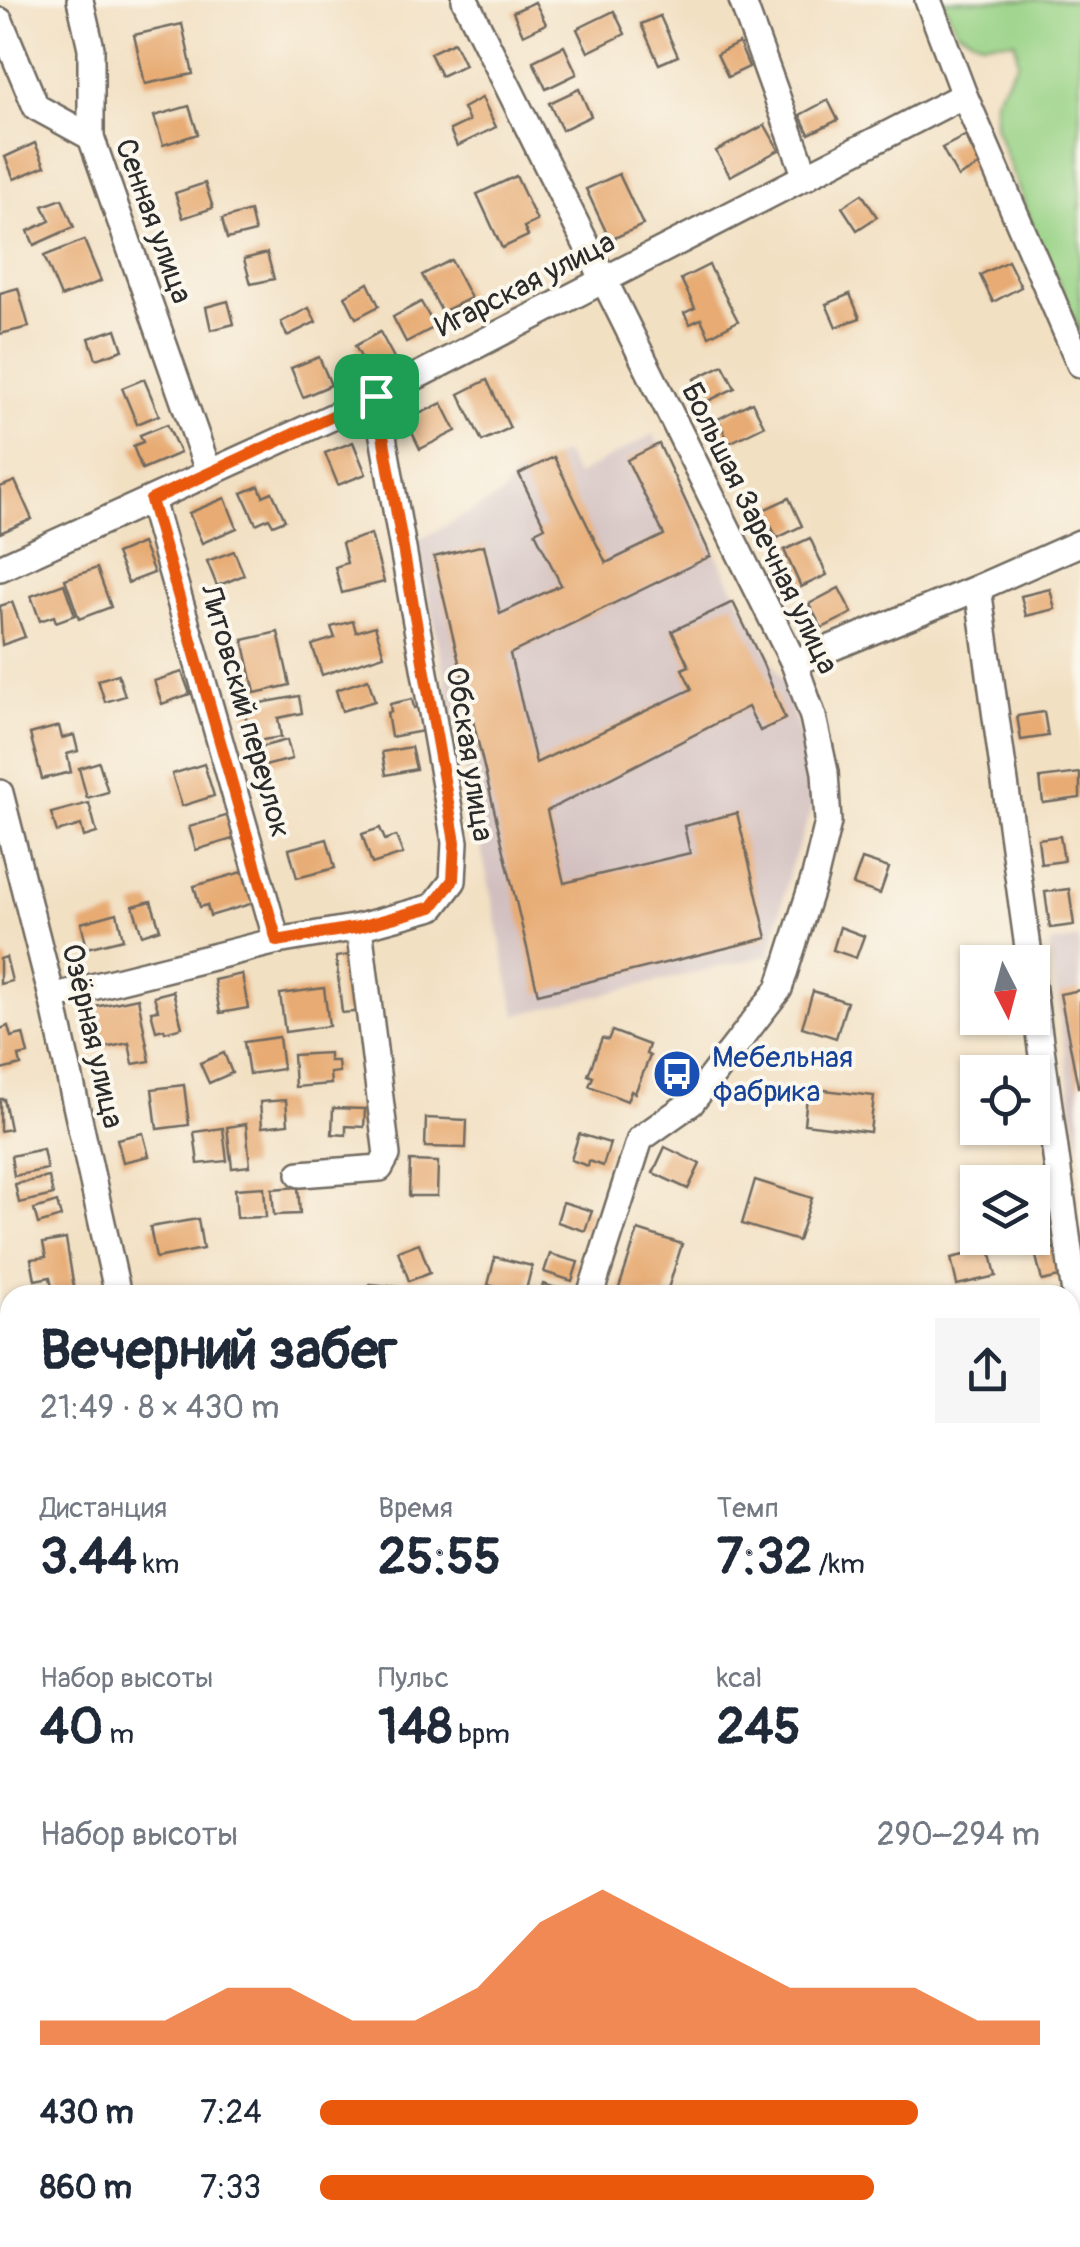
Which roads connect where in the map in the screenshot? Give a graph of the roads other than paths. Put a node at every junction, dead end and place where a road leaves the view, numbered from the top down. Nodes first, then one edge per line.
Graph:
1 (80, 0) edge
2 (465, 0) edge
3 (742, 0) edge
4 (928, 0) edge
5 (0, 21) edge
6 (964, 96) junction
7 (90, 138) junction
8 (806, 177) junction
9 (603, 281) junction
10 (1080, 364) edge
11 (376, 396) junction
12 (210, 473) junction
13 (151, 500) junction
14 (1080, 544) edge
15 (0, 568) edge
16 (978, 588) junction
17 (794, 662) junction
18 (0, 793) edge
19 (359, 927) junction
20 (277, 941) junction
21 (1028, 945) edge
22 (52, 997) junction
23 (1039, 1035) edge
24 (300, 1174) dead end
25 (116, 1285) edge
26 (593, 1285) edge
27 (1074, 1285) edge

1 - 7 street
2 - 9 street, Большая Заречная улица
3 - 8 street
4 - 6 street
5 - 7 street, Сенная улица
6 - 8 street, Игарская улица
6 - 10 street
7 - 12 street, Сенная улица
8 - 9 street, Игарская улица
9 - 11 street, Игарская улица
9 - 17 street, Большая Заречная улица
11 - 12 street, Игарская улица
11 - 19 street, Обская улица
12 - 13 street, Игарская улица
13 - 15 street, Игарская улица
13 - 20 street, Литовский переулок
14 - 16 street
16 - 17 street
16 - 21 street
17 - 26 street, Большая Заречная улица
18 - 22 street, Озёрная улица
19 - 20 street, Обская улица
19 - 24 street
20 - 22 street, Обская улица
22 - 25 street, Озёрная улица
23 - 27 street

